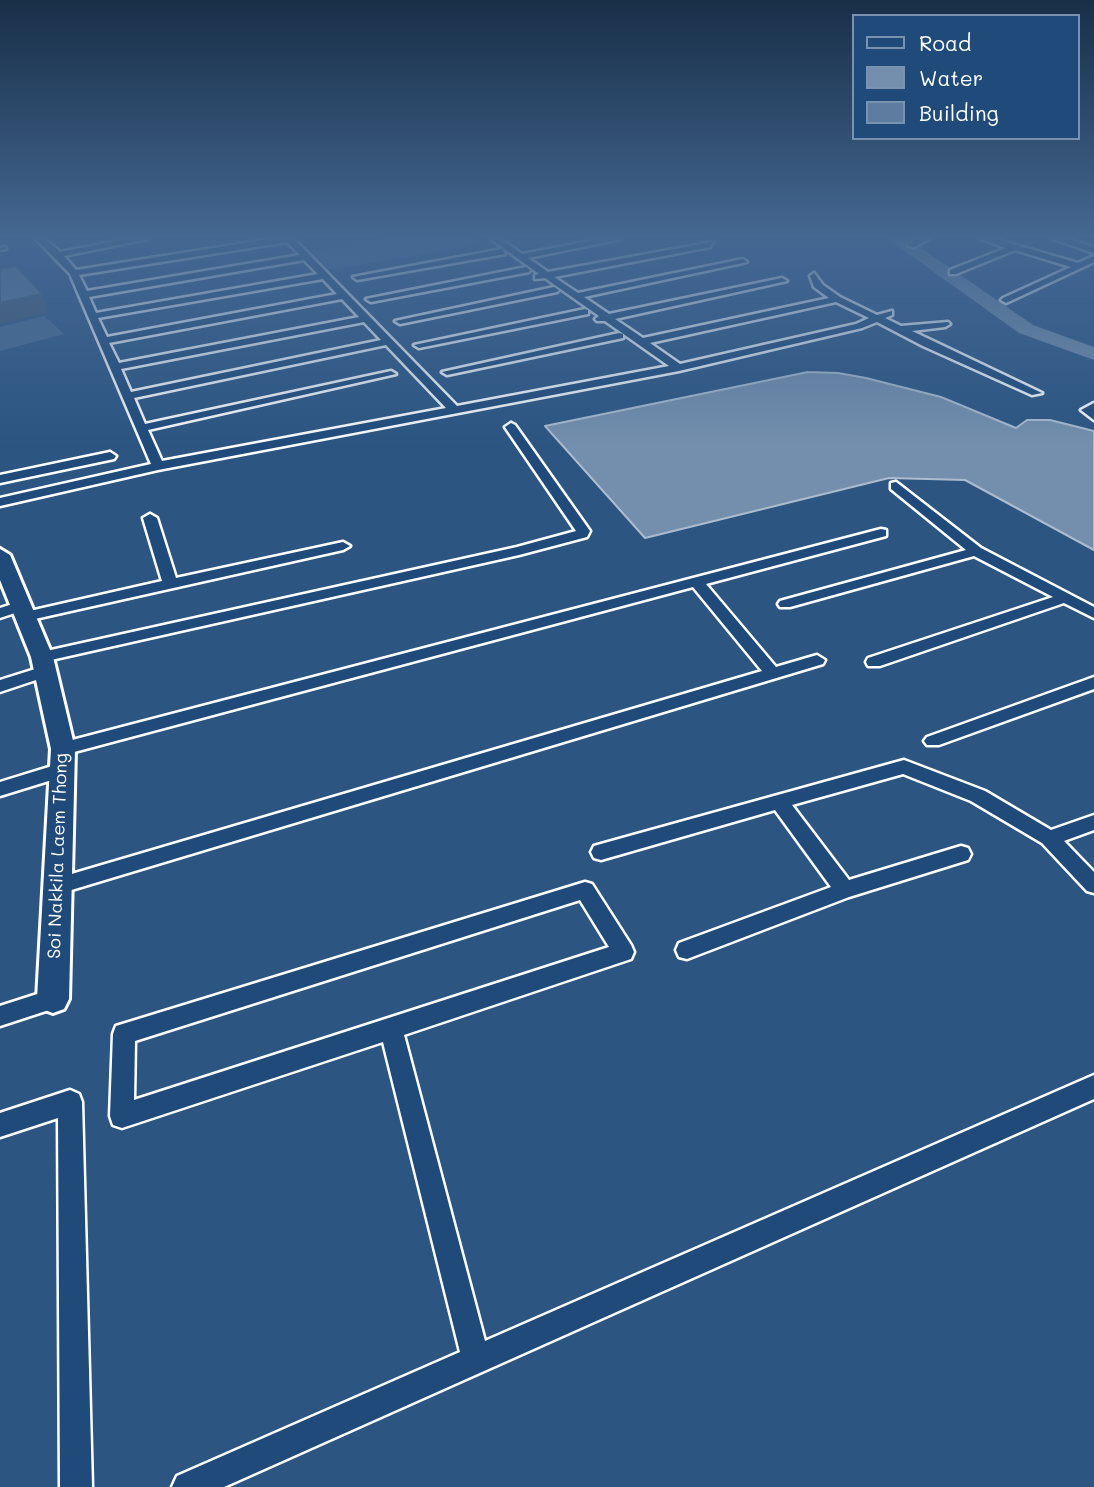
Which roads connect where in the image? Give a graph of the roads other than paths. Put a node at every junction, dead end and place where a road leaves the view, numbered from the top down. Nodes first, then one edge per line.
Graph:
1 (89, 308) edge
2 (137, 308) edge
3 (277, 308) edge
4 (355, 308) edge
5 (463, 308) edge
6 (580, 308) edge
7 (589, 308) edge
8 (652, 308) edge
9 (794, 308) edge
10 (862, 308) edge
11 (585, 312) junction
12 (93, 316) junction
13 (883, 316) junction
14 (365, 319) junction
15 (601, 319) junction
16 (400, 321) dead end
17 (945, 324) dead end
18 (904, 330) junction
19 (619, 336) junction
20 (103, 341) junction
21 (388, 342) junction
22 (641, 342) junction
23 (419, 345) dead end
24 (115, 367) junction
25 (679, 368) junction
26 (666, 370) junction
27 (447, 372) dead end
28 (391, 374) dead end
29 (1036, 393) dead end
30 (128, 396) junction
31 (1094, 406) edge
32 (453, 409) junction
33 (1094, 417) edge
34 (511, 427) dead end
35 (142, 428) junction
36 (110, 456) dead end
37 (158, 467) junction
38 (0, 479) edge
39 (896, 486) dead end
40 (0, 502) edge
41 (150, 518) dead end
42 (881, 533) dead end
43 (343, 546) dead end
44 (976, 551) junction
45 (0, 555) edge
46 (696, 582) junction
47 (170, 583) junction
48 (1066, 598) junction
49 (785, 604) dead end
50 (16, 612) edge
51 (1094, 613) edge
52 (817, 660) dead end
53 (874, 662) dead end
54 (44, 664) junction
55 (773, 673) junction
56 (1094, 683) edge
57 (0, 686) edge
58 (933, 741) dead end
59 (62, 759) junction
60 (0, 789) edge
61 (779, 802) junction
62 (1094, 822) edge
63 (1048, 838) junction
64 (601, 852) dead end
65 (961, 854) dead end
66 (1094, 885) edge
67 (58, 886) junction
68 (845, 890) junction
69 (687, 950) dead end
70 (53, 999) joint
71 (0, 1016) edge
72 (391, 1029) junction
73 (1094, 1087) edge
74 (0, 1125) edge
75 (476, 1360) junction
76 (76, 1487) edge
77 (188, 1487) edge

1 - 12 street
2 - 12 street
3 - 20 street
4 - 14 street
5 - 16 street
6 - 11 street
7 - 15 street
8 - 15 street
9 - 22 street
10 - 13 street
11 - 15 street
11 - 23 street
12 - 20 street
13 - 18 street
13 - 25 street
14 - 21 street
14 - 24 street
15 - 19 street
15 - 22 street
17 - 18 street
18 - 29 street
19 - 26 street
19 - 27 street
20 - 24 street
21 - 30 street
21 - 32 street
22 - 25 street
24 - 30 street
25 - 26 street
26 - 32 street
28 - 35 street
30 - 35 street
31 - 33 street
32 - 37 street
34 - 54 street
35 - 37 street
36 - 38 street
37 - 40 street
39 - 44 street
41 - 47 street
42 - 46 street
43 - 47 street
44 - 48 street
44 - 49 street
45 - 50 street, Soi Nakkila Laem Thong
46 - 55 street
46 - 59 street
47 - 50 street
48 - 51 street
48 - 53 street
50 - 54 street, Soi Nakkila Laem Thong
52 - 55 street
54 - 57 street
54 - 59 street, Soi Nakkila Laem Thong
55 - 67 street
56 - 58 street
59 - 60 street
59 - 67 street, Soi Nakkila Laem Thong
61 - 63 street
61 - 64 street
61 - 68 street
62 - 63 street
63 - 66 street
65 - 68 street
67 - 70 street, Soi Nakkila Laem Thong
68 - 69 street
70 - 71 street
72 - 72 street
72 - 75 street
73 - 75 street
74 - 76 street
75 - 77 street

